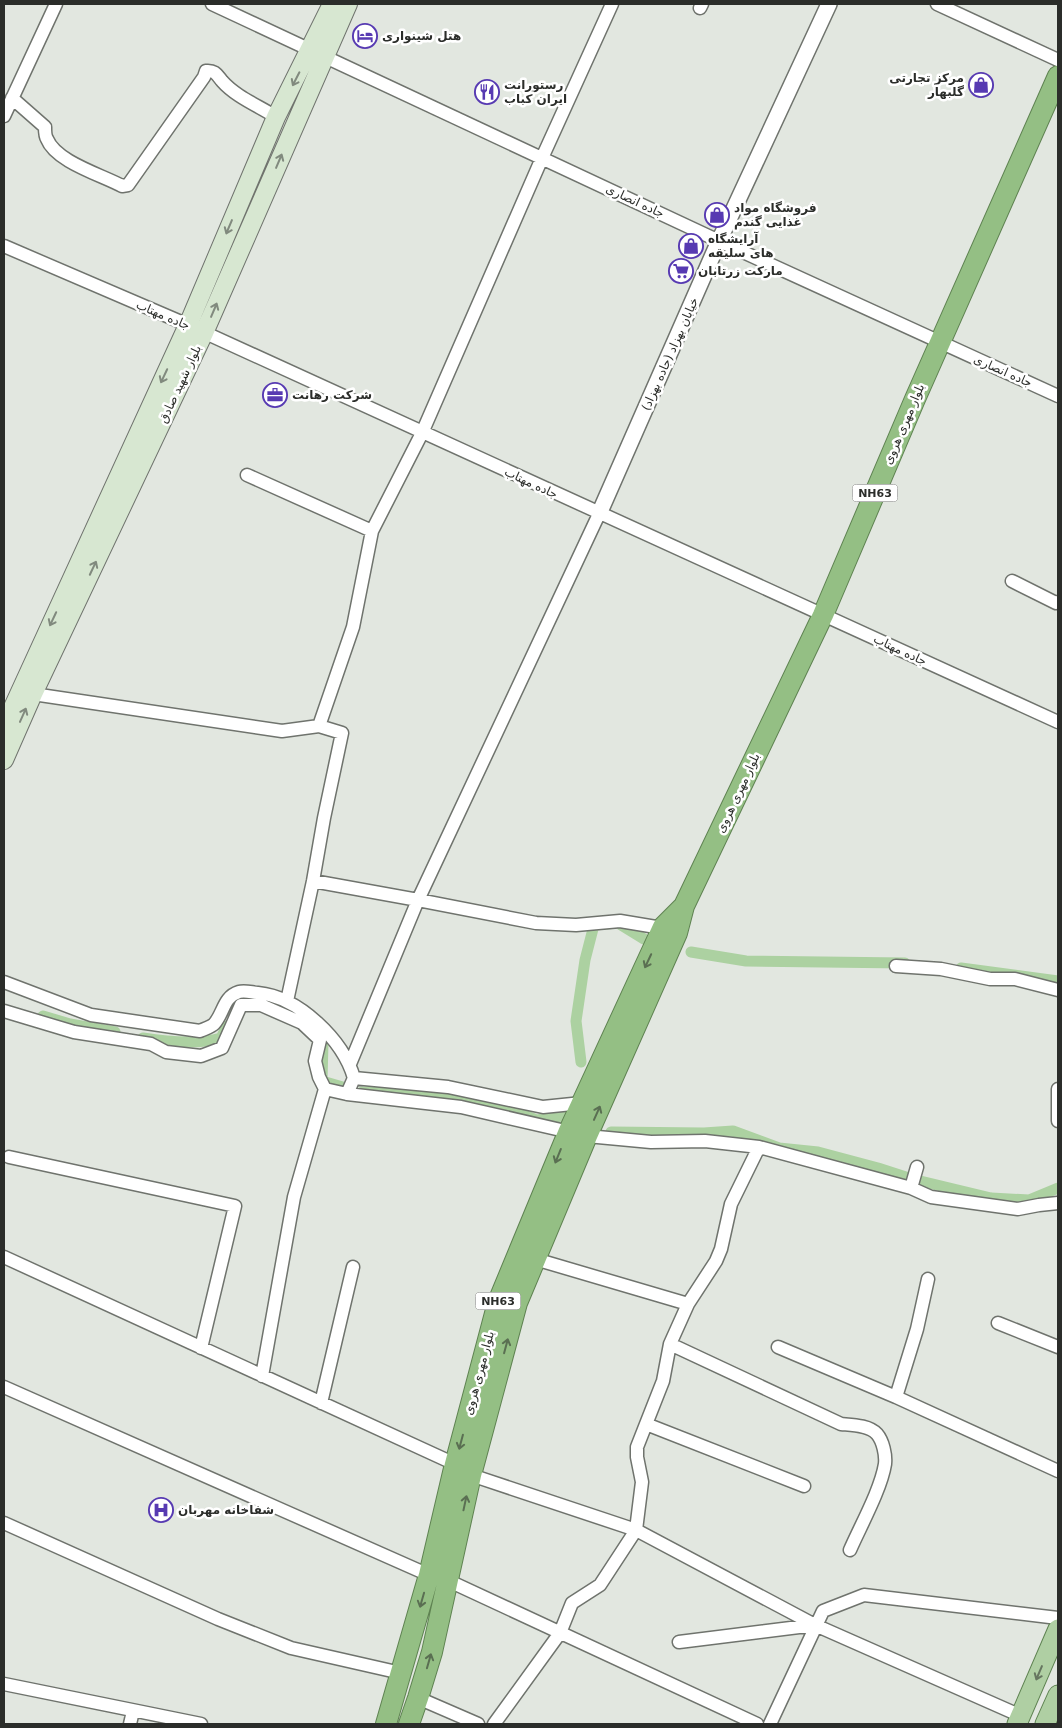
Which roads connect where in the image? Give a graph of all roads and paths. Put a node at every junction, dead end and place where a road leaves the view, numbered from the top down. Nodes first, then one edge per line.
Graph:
1 (56, 4) edge
2 (212, 4) edge
3 (332, 4) edge
4 (348, 4) edge
5 (612, 4) edge
6 (829, 4) edge
7 (937, 4) edge
8 (318, 52) junction
9 (1058, 60) edge
10 (1058, 76) edge
11 (12, 98) junction
12 (4, 116) edge
13 (276, 117) junction
14 (542, 158) junction
15 (719, 241) junction
16 (4, 246) edge
17 (188, 325) junction
18 (204, 333) junction
19 (940, 342) junction
20 (1058, 396) edge
21 (422, 433) junction
22 (247, 475) dead end
23 (599, 514) junction
24 (372, 531) junction
25 (1012, 581) dead end
26 (1058, 602) edge
27 (823, 615) junction
28 (33, 694) junction
29 (1058, 722) edge
30 (319, 726) junction
31 (4, 727) edge
32 (4, 760) edge
33 (313, 881) junction
34 (418, 900) junction
35 (670, 930) junction
36 (896, 966) dead end
37 (4, 982) edge
38 (1058, 990) edge
39 (287, 1001) junction
40 (4, 1010) edge
41 (350, 1064) junction
42 (354, 1078) junction
43 (325, 1089) junction
44 (1058, 1089) edge
45 (347, 1094) junction
46 (582, 1103) junction
47 (1058, 1121) edge
48 (577, 1134) junction
49 (759, 1147) junction
50 (9, 1157) dead end
51 (916, 1167) dead end
52 (911, 1188) junction
53 (1058, 1203) edge
54 (4, 1257) edge
55 (535, 1259) junction
56 (353, 1267) dead end
57 (928, 1279) dead end
58 (688, 1304) junction
59 (998, 1323) dead end
60 (670, 1344) junction
61 (1058, 1347) edge
62 (201, 1348) junction
63 (778, 1348) dead end
64 (262, 1376) junction
65 (4, 1387) edge
66 (896, 1397) junction
67 (321, 1403) junction
68 (646, 1424) junction
69 (463, 1470) junction
70 (1058, 1471) edge
71 (804, 1486) dead end
72 (4, 1523) edge
73 (636, 1530) junction
74 (850, 1550) dead end
75 (430, 1575) junction
76 (448, 1582) junction
77 (1058, 1618) edge
78 (815, 1625) junction
79 (1058, 1629) edge
80 (560, 1634) junction
81 (679, 1642) dead end
82 (401, 1673) junction
83 (4, 1684) edge
84 (1058, 1695) edge
85 (418, 1698) junction
86 (133, 1711) junction
87 (1019, 1720) edge
88 (130, 1724) edge
89 (195, 1724) edge
90 (386, 1724) edge
91 (409, 1724) edge
92 (478, 1724) edge
93 (494, 1724) edge
94 (757, 1724) edge
95 (770, 1724) edge
96 (1045, 1724) edge

1 - 11 street
2 - 8 street, جاده انصاری
3 - 8 main road, بلوار شهید صادق
4 - 8 main road, بلوار شهید صادق
5 - 14 street
6 - 15 street, خیابان بهزاد (جاده بهزاد)
7 - 9 street
8 -> 13 main road, بلوار شهید صادق
8 - 14 street, جاده انصاری
18 -> 8 main road, بلوار شهید صادق
10 - 19 highway, بلوار مهری هروی / NH63
11 - 12 street
11 - 13 street
13 -> 17 main road, بلوار شهید صادق
14 - 15 street, جاده انصاری
14 - 21 street
15 - 19 street, جاده انصاری
15 - 23 street, خیابان بهزاد (جاده بهزاد)
16 - 17 street, جاده مهتاب
17 - 18 street, جاده مهتاب
17 -> 31 main road, بلوار شهید صادق
18 - 21 street, جاده مهتاب
28 -> 18 main road, بلوار شهید صادق
19 - 20 street, جاده انصاری
19 - 27 highway, بلوار مهری هروی / NH63
21 - 23 street, جاده مهتاب
21 - 24 street
22 - 24 street
23 - 27 street, جاده مهتاب
23 - 34 street
24 - 30 street
25 - 26 street
27 - 29 street, جاده مهتاب
27 - 35 highway, بلوار مهری هروی / NH63
28 - 30 street
32 -> 28 main road, بلوار شهید صادق
30 - 33 street
33 - 34 street
33 - 39 street
34 - 35 street
34 - 41 street
35 -> 46 highway, بلوار مهری هروی / NH63
48 -> 35 highway, بلوار مهری هروی / NH63
36 - 38 street
37 - 39 street
39 - 41 street
40 - 43 street
41 - 42 street
42 - 45 street
42 - 46 street
43 - 45 street
43 - 64 street
44 - 47 street
45 - 48 street
46 - 48 highway, بلوار مهری هروی / NH63
48 - 49 street
48 - 55 highway, بلوار مهری هروی / NH63
48 -> 69 highway, بلوار مهری هروی / NH63
49 - 52 street
49 - 58 street
50 - 62 street
51 - 52 street
52 - 53 street
54 - 62 street
55 - 58 street
69 -> 55 highway, بلوار مهری هروی / NH63
56 - 67 street
57 - 66 street
58 - 60 street
59 - 61 street
60 - 68 street
60 - 74 street
62 - 64 street
63 - 66 street
64 - 67 street
65 - 75 street
66 - 70 street
67 - 69 street
68 - 71 street
68 - 73 street
69 - 73 street
69 - 75 highway, بلوار مهری هروی / NH63
76 -> 69 highway, بلوار مهری هروی / NH63
72 - 82 street
73 - 78 street
73 - 80 street
75 - 76 street
75 -> 82 highway, بلوار مهری هروی / NH63
76 - 80 street
85 -> 76 highway, بلوار مهری هروی / NH63
77 - 78 street
78 - 81 street
78 - 87 street
78 - 95 street
79 -> 87 main road
80 - 93 street
80 - 94 street
82 - 90 highway, بلوار مهری هروی / NH63
83 - 86 street
84 - 96 main road
85 - 91 highway, بلوار مهری هروی / NH63
85 - 92 street
86 - 88 street
86 - 89 street

